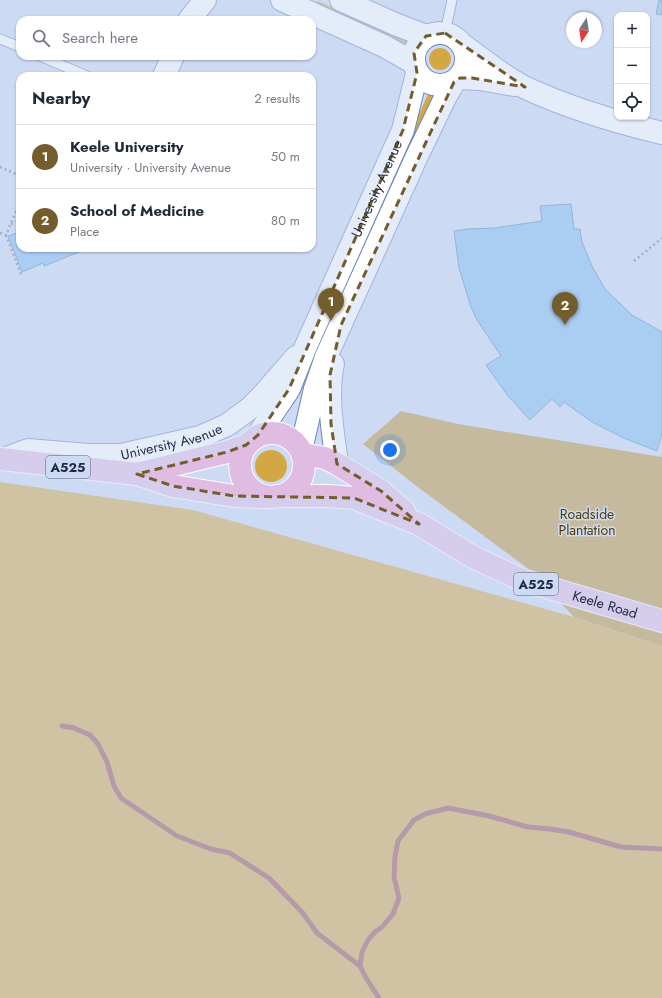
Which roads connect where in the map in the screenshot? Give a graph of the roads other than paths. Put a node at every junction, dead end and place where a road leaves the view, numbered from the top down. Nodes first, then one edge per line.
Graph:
1 (205, 0) edge
2 (282, 0) edge
3 (341, 0) edge
4 (452, 0) edge
5 (190, 13) edge
6 (436, 35) junction
7 (0, 39) edge
8 (16, 45) edge
9 (463, 45) junction
10 (49, 60) edge
11 (171, 60) edge
12 (416, 68) junction
13 (78, 72) edge
14 (166, 72) edge
15 (457, 80) junction
16 (525, 87) junction
17 (662, 133) edge
18 (341, 325) junction
19 (306, 346) junction
20 (252, 440) junction
21 (302, 452) junction
22 (2, 459) edge
23 (337, 464) junction
24 (137, 474) junction
25 (272, 497) junction
26 (419, 524) junction
27 (662, 621) edge

1 - 5 street
2 - 12 street
3 - 6 street
4 - 6 lane
6 - 9 street
6 - 12 street
7 - 8 lane
9 - 15 street
9 - 16 street
10 - 13 lane
11 - 14 street
12 - 15 street
12 - 19 street, University Avenue
15 - 16 street
15 - 18 street, University Avenue
16 - 17 street
18 - 21 street, University Avenue
18 - 23 street, University Avenue
19 - 20 street, University Avenue
19 - 22 street, University Avenue
20 - 21 main road
20 - 24 main road, A525
20 - 25 main road
21 - 23 main road, A525
21 - 25 main road
22 - 24 main road, A525
23 - 26 main road, A525
24 - 25 main road, A525
25 - 26 main road, A525
26 - 27 main road, Keele Road / A525

